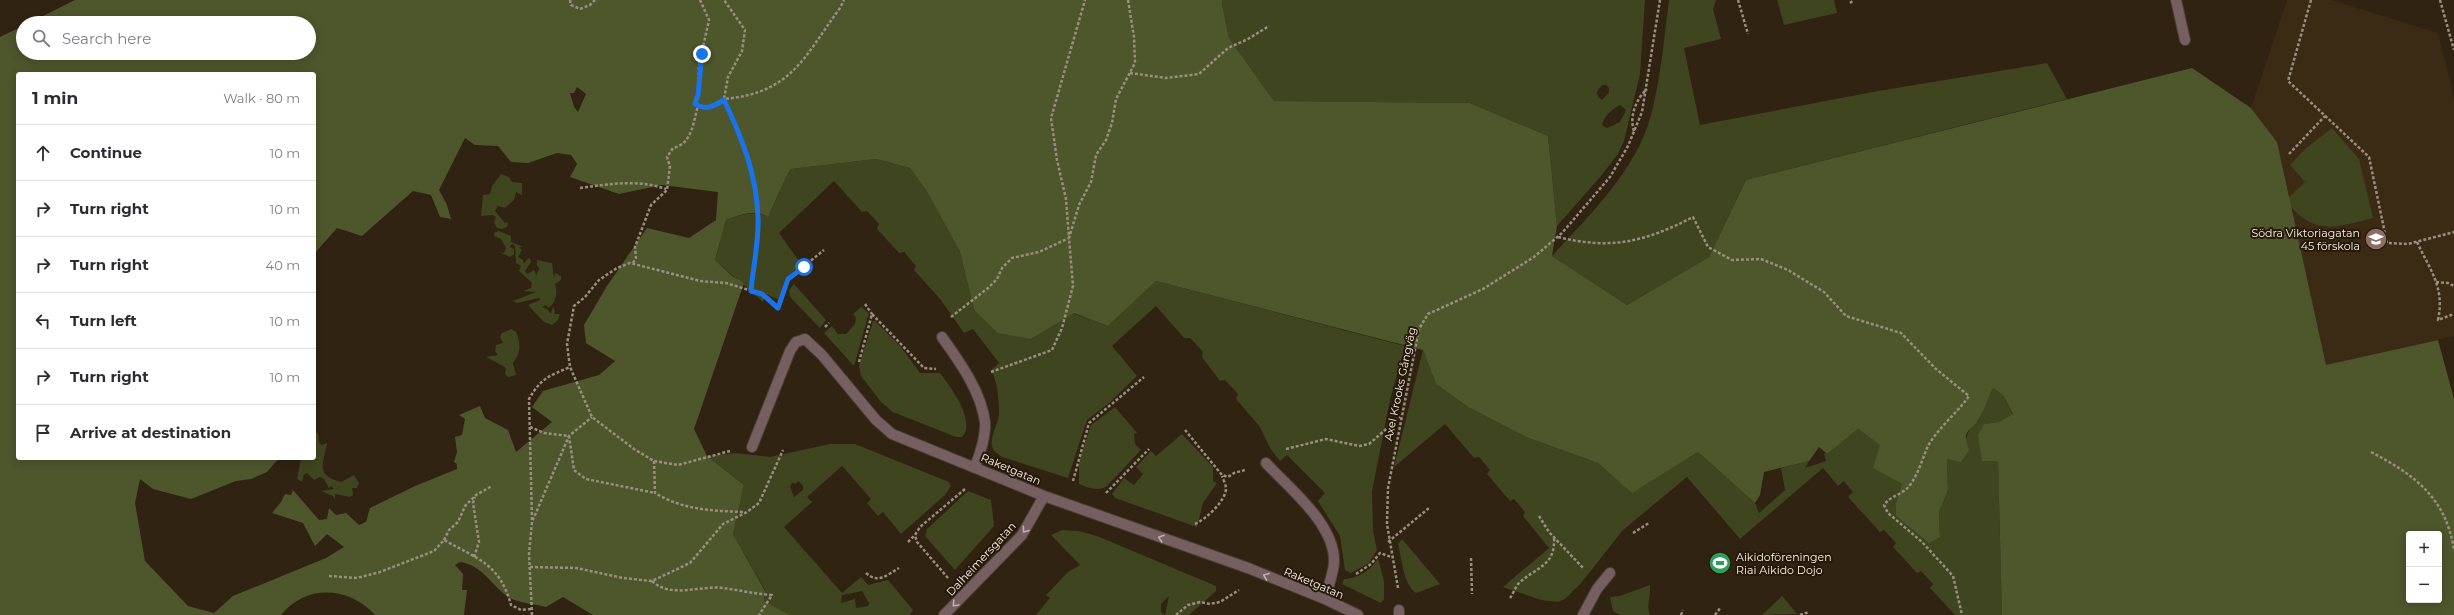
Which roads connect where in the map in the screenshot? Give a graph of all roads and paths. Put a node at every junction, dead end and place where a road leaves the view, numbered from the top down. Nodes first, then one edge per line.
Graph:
1 (570, 0) edge
2 (595, 0) edge
3 (700, 0) edge
4 (724, 0) edge
5 (844, 0) edge
6 (1085, 0) edge
7 (1128, 0) edge
8 (1660, 0) edge
9 (1738, 0) edge
10 (1854, 0) edge
11 (2176, 0) edge
12 (2311, 0) edge
13 (2440, 0) edge
14 (1850, 3) dead end
15 (1269, 26) dead end
16 (1748, 34) dead end
17 (2185, 40) dead end
18 (2454, 50) edge
19 (1130, 73) junction
20 (1647, 89) junction
21 (724, 100) junction
22 (698, 106) junction
23 (2325, 116) junction
24 (1635, 132) junction
25 (2288, 154) dead end
26 (580, 188) dead end
27 (667, 190) junction
28 (2454, 232) edge
29 (1558, 237) junction
30 (1069, 238) junction
31 (2417, 242) junction
32 (824, 250) dead end
33 (632, 263) junction
34 (2436, 282) junction
35 (2454, 286) edge
36 (751, 291) junction
37 (865, 304) dead end
38 (872, 314) junction
39 (2454, 314) edge
40 (829, 323) dead end
41 (826, 326) dead end
42 (942, 337) joint
43 (858, 364) dead end
44 (961, 365) junction
45 (1008, 366) dead end
46 (570, 367) junction
47 (1144, 377) dead end
48 (592, 417) junction
49 (1401, 417) junction
50 (530, 427) junction
51 (1185, 430) dead end
52 (569, 436) junction
53 (752, 447) dead end
54 (783, 450) dead end
55 (1149, 450) dead end
56 (733, 451) dead end
57 (1280, 451) dead end
58 (2371, 452) dead end
59 (654, 461) junction
60 (1266, 463) dead end
61 (975, 467) junction
62 (1234, 473) dead end
63 (1222, 476) junction
64 (967, 485) dead end
65 (492, 486) dead end
66 (1072, 486) dead end
67 (655, 493) junction
68 (476, 495) junction
69 (1044, 496) junction
70 (1103, 497) dead end
71 (1430, 508) dead end
72 (747, 512) junction
73 (1539, 516) dead end
74 (532, 522) junction
75 (1649, 523) dead end
76 (1192, 526) dead end
77 (1633, 533) dead end
78 (915, 535) junction
79 (1554, 537) junction
80 (444, 540) junction
81 (908, 542) dead end
82 (1388, 542) junction
83 (2454, 550) edge
84 (474, 557) junction
85 (1391, 557) junction
86 (1471, 558) dead end
87 (530, 567) junction
88 (899, 568) dead end
89 (1333, 571) junction
90 (866, 573) dead end
91 (1610, 573) dead end
92 (329, 576) dead end
93 (652, 581) junction
94 (951, 582) dead end
95 (1242, 588) dead end
96 (1597, 589) junction
97 (1472, 594) dead end
98 (1325, 598) junction
99 (1510, 598) dead end
100 (1721, 607) dead end
101 (532, 609) junction
102 (1683, 610) dead end
103 (1809, 612) dead end
104 (1399, 613) edge
105 (532, 615) edge
106 (759, 615) edge
107 (944, 615) edge
108 (1176, 615) edge
109 (1358, 615) edge
110 (1583, 615) edge
111 (1681, 615) edge
112 (1715, 615) edge
113 (1800, 615) edge
114 (1962, 615) edge

1 - 2 path
3 - 22 path
4 - 21 path
5 - 21 path
6 - 30 path
7 - 19 path
8 - 20 path, Axel Krooks Gångväg
9 - 16 path
10 - 14 path
11 - 17 street
12 - 23 path
13 - 18 path
15 - 19 path
19 - 30 path
20 - 24 path, Axel Krooks Gångväg
20 - 24 path
21 - 22 path
21 - 36 path
22 - 27 path
23 - 25 path
23 - 31 path
24 - 29 path, Axel Krooks Gångväg
26 - 27 path
27 - 33 path
28 - 31 path
29 - 49 path, Axel Krooks Gångväg
29 - 114 path
30 - 42 path
30 - 45 path
31 - 34 path
32 - 36 path
33 - 36 path
33 - 46 path
34 - 35 path
34 - 39 path
37 - 38 path
38 - 43 path
38 - 44 path
40 - 41 path
42 - 44 street
44 - 61 street
46 - 48 path
46 - 50 path
47 - 66 path
48 - 52 path
48 - 59 path
49 - 57 path
49 - 82 path, Axel Krooks Gångväg
50 - 52 path
50 - 74 path
51 - 63 path
52 - 67 path
52 - 74 path
53 - 61 street, Raketgatan
54 - 72 path
55 - 70 path
56 - 59 path
58 - 83 path
59 - 67 path
60 - 89 street
61 - 69 street, Raketgatan
62 - 63 path
63 - 76 path
64 - 78 path
65 - 68 path
67 - 72 path
68 - 80 path
68 - 84 path
98 -> 69 street, Raketgatan
69 -> 107 street, Dalheimersgatan
71 - 82 path
72 - 93 path
73 - 79 path
74 - 87 path
75 - 77 path
78 - 81 path
78 - 94 path
79 - 96 path
79 - 99 path
80 - 84 path
80 - 92 path
82 - 85 path, Axel Krooks Gångväg
84 - 101 path
85 - 89 path
85 - 104 path, Axel Krooks Gångväg
86 - 97 path
87 - 93 path
87 - 101 path
88 - 90 path
89 - 98 street
91 - 96 street
93 - 106 path
95 - 108 path
96 - 110 street
98 - 109 street, Raketgatan
100 - 112 path
101 - 105 path
102 - 111 path
103 - 113 path

